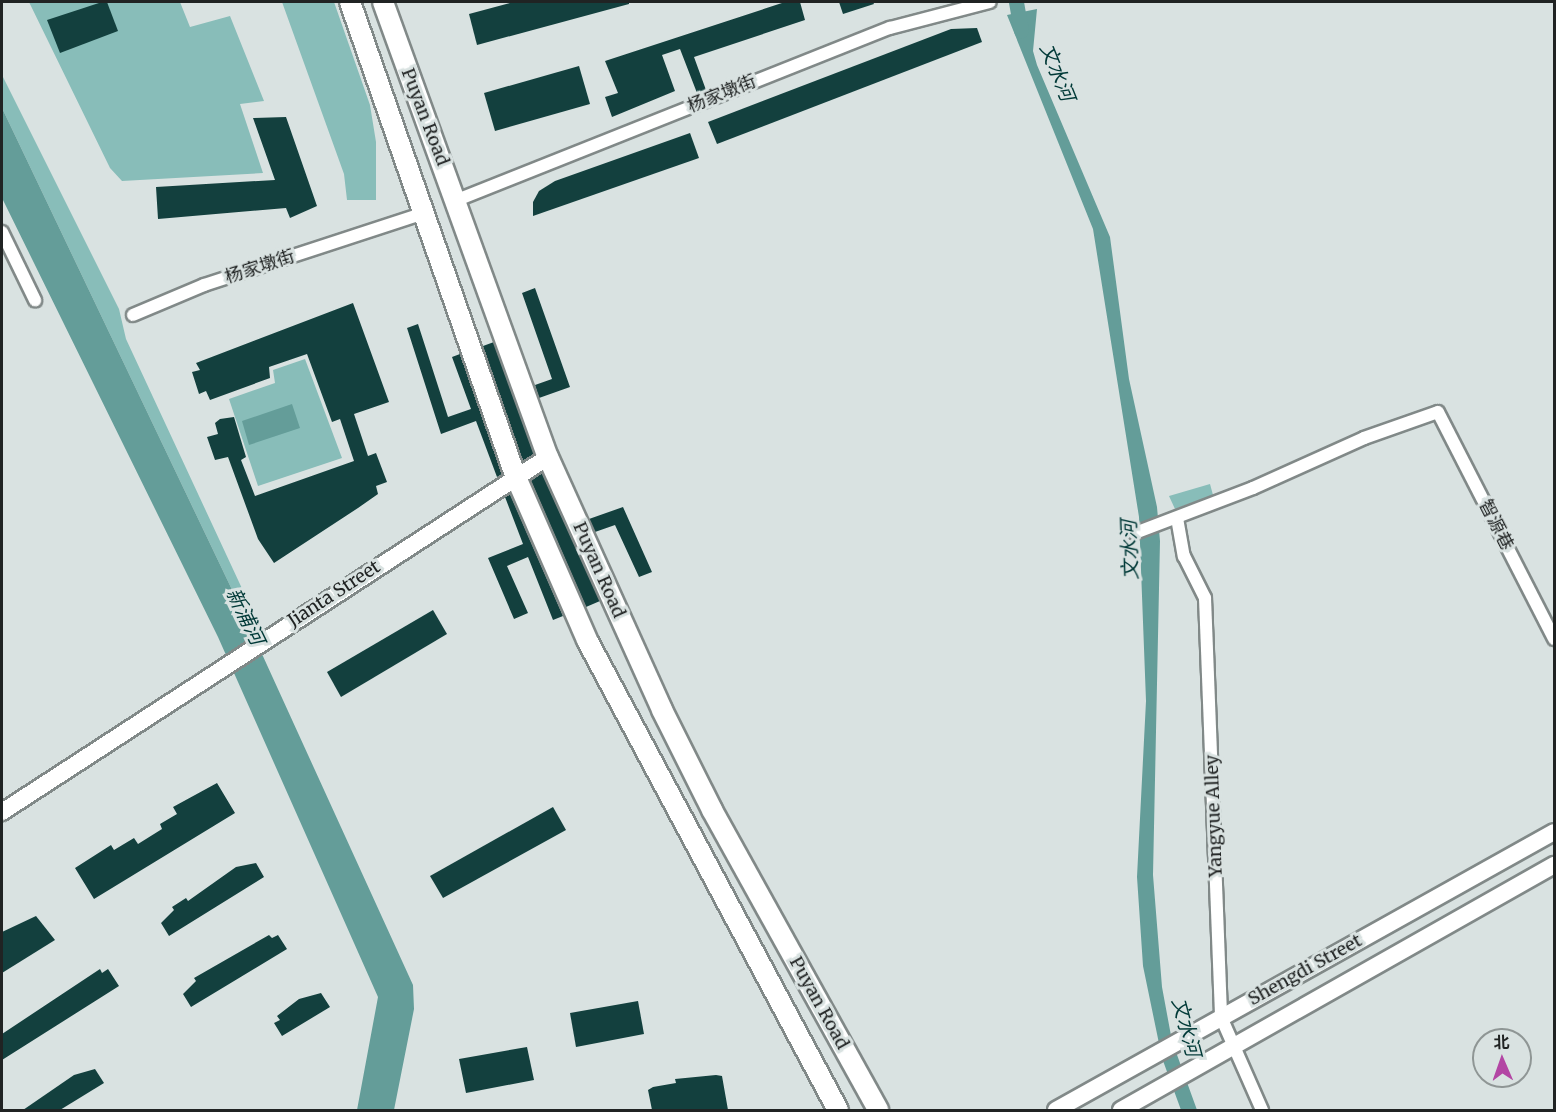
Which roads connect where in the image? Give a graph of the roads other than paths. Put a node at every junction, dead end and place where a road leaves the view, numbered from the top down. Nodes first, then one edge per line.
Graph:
1 (350, 2) edge
2 (383, 2) edge
3 (989, 2) edge
4 (457, 200) junction
5 (424, 213) junction
6 (2, 232) edge
7 (35, 300) dead end
8 (133, 315) dead end
9 (548, 457) junction
10 (515, 475) junction
11 (1177, 518) junction
12 (1135, 534) dead end
13 (1554, 639) edge
14 (2, 812) edge
15 (1554, 832) edge
16 (1554, 865) edge
17 (1221, 1017) junction
18 (1232, 1048) junction
19 (838, 1110) edge
20 (878, 1110) edge
21 (1056, 1110) edge
22 (1121, 1110) edge
23 (1262, 1110) edge

1 - 5 main road, Puyan Road
2 - 4 main road, Puyan Road
3 - 4 street, 杨家墩街
4 - 9 main road, Puyan Road
5 - 8 street, 杨家墩街
5 - 10 main road, Puyan Road
6 - 7 street
9 - 10 street, Jianta Street
9 - 20 main road, Puyan Road
10 - 14 street, Jianta Street
10 - 19 main road, Puyan Road
11 - 12 street
11 - 13 street, 智源巷
11 - 17 street, Yangyue Alley
15 - 17 street, Shengdi Street
16 - 18 street, Shengdi Street
17 - 18 street, Yangyue Alley
17 - 21 street, Shengdi Street
18 - 22 street, Shengdi Street
18 - 23 street, Yangyue Alley

